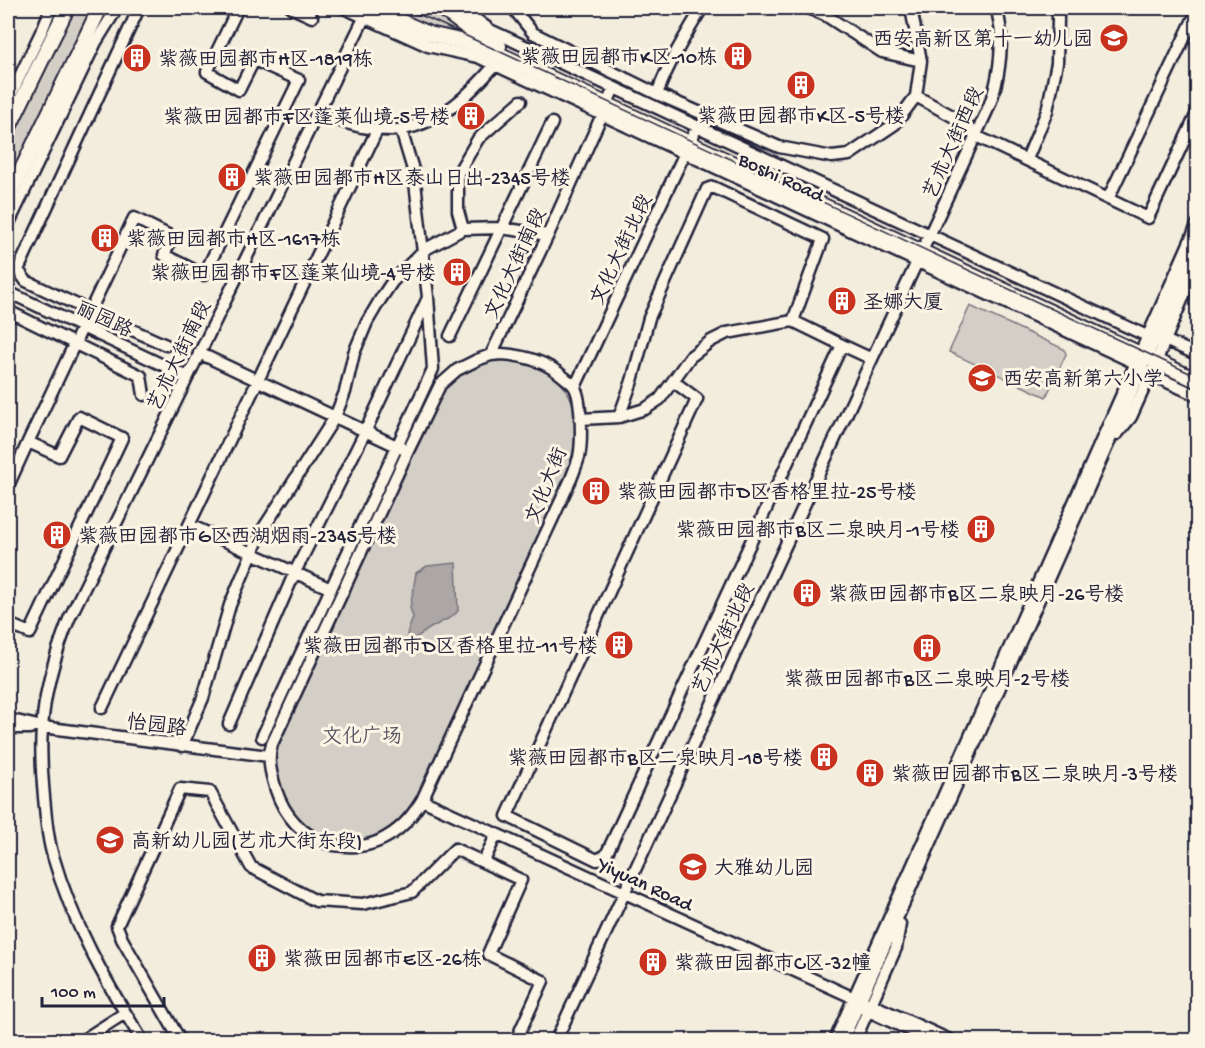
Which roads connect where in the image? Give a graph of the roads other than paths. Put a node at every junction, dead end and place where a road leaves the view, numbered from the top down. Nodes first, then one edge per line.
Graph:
1 (51, 8) edge
2 (66, 8) edge
3 (100, 8) edge
4 (117, 8) edge
5 (140, 8) edge
6 (238, 8) edge
7 (292, 8) edge
8 (344, 8) edge
9 (441, 8) edge
10 (461, 8) edge
11 (513, 8) edge
12 (702, 8) edge
13 (808, 8) edge
14 (911, 8) edge
15 (997, 8) edge
16 (1057, 8) edge
17 (1197, 9) edge
18 (368, 11) edge
19 (312, 17) dead end
20 (921, 61) junction
21 (495, 65) junction
22 (657, 93) junction
23 (916, 96) junction
24 (8, 101) edge
25 (521, 101) dead end
26 (609, 101) junction
27 (1197, 111) edge
28 (318, 113) junction
29 (552, 123) dead end
30 (378, 128) junction
31 (8, 129) edge
32 (401, 130) junction
33 (976, 136) junction
34 (691, 140) junction
35 (1027, 159) junction
36 (8, 198) edge
37 (1108, 199) junction
38 (1197, 224) edge
39 (8, 225) edge
40 (501, 228) junction
41 (463, 229) junction
42 (548, 235) junction
43 (1197, 242) edge
44 (924, 248) junction
45 (424, 250) junction
46 (8, 292) edge
47 (428, 297) junction
48 (8, 311) edge
49 (90, 311) junction
50 (793, 321) junction
51 (82, 328) junction
52 (450, 336) dead end
53 (75, 344) junction
54 (166, 345) dead end
55 (842, 345) junction
56 (199, 353) junction
57 (1149, 353) junction
58 (491, 355) junction
59 (1197, 355) edge
60 (872, 359) junction
61 (1197, 371) edge
62 (188, 377) junction
63 (256, 381) junction
64 (673, 381) junction
65 (1197, 381) edge
66 (575, 387) junction
67 (144, 394) dead end
68 (1197, 396) edge
69 (335, 417) junction
70 (619, 417) junction
71 (580, 419) junction
72 (365, 432) junction
73 (28, 442) junction
74 (397, 446) junction
75 (408, 451) junction
76 (8, 486) edge
77 (190, 525) junction
78 (252, 553) junction
79 (295, 572) junction
80 (331, 589) junction
81 (8, 624) edge
82 (102, 708) dead end
83 (8, 719) edge
84 (230, 724) dead end
85 (42, 727) junction
86 (8, 728) edge
87 (262, 737) dead end
88 (182, 746) junction
89 (268, 756) junction
90 (422, 800) junction
91 (496, 835) junction
92 (484, 861) junction
93 (624, 892) junction
94 (863, 1004) junction
95 (125, 1013) junction
96 (83, 1041) edge
97 (142, 1041) edge
98 (180, 1041) edge
99 (516, 1041) edge
100 (556, 1041) edge
101 (835, 1041) edge
102 (843, 1041) edge
103 (855, 1041) edge
104 (932, 1041) edge
105 (950, 1041) edge

1 - 24 street
2 - 31 main road
3 - 36 main road
4 - 39 street
5 - 49 street
6 - 49 street
7 - 19 street
8 - 18 street, Boshi Road
9 - 26 main road, Boshi Road
10 - 26 street, Boshi Road
11 - 22 street
12 - 22 street
13 - 20 street
14 - 20 street
15 - 33 street, 艺术大街西段
16 - 35 street
17 - 37 street
18 - 21 street, Boshi Road
18 - 26 main road, Boshi Road
18 - 28 street, 艺术大街南段
20 - 23 street
21 - 26 street, Boshi Road
21 - 32 street
22 - 23 street
23 - 33 street
25 - 41 street
26 - 34 main road, Boshi Road
26 - 42 street, 文化大街南段
27 - 37 street
28 - 30 street
28 - 56 street, 艺术大街南段
29 - 40 street
30 - 32 street
30 - 63 street
32 - 45 street
33 - 35 street
33 - 44 street, 艺术大街西段
34 - 44 main road, Boshi Road
34 - 66 street, 文化大街北段
35 - 37 street
38 - 57 street
40 - 41 street
40 - 42 street
40 - 52 street
41 - 45 street
42 - 58 street, 文化大街南段
43 - 57 street
44 - 57 main road, Boshi Road
44 - 57 street, Boshi Road
44 - 60 street, 艺术大街北段
45 - 47 street
45 - 69 street
46 - 51 street, 丽园路
47 - 72 street
47 - 74 street
48 - 53 street
49 - 51 street
49 - 54 street
50 - 55 street
50 - 64 street
50 - 70 street
51 - 53 street
51 - 62 street, 丽园路
53 - 67 street
53 - 73 street
55 - 60 street
55 - 64 street
56 - 62 street, 艺术大街南段
56 - 63 street
57 - 59 street, Boshi Road
57 - 61 main road, Boshi Road
57 - 65 main road, Boshi Road
57 - 68 street, Boshi Road
57 - 94 street
57 - 94 street
58 - 66 street
58 - 75 street
60 - 93 street, 艺术大街北段
62 - 85 street, 艺术大街南段
63 - 69 street
63 - 77 street
64 - 70 street
66 - 71 street, 文化大街
69 - 72 street
69 - 78 street
70 - 71 street
71 - 90 street, 文化大街
72 - 74 street
72 - 79 street
73 - 76 street
73 - 81 street
74 - 75 street
74 - 80 street
75 - 89 street
77 - 78 street
77 - 82 street
78 - 79 street
78 - 88 street
79 - 80 street
79 - 84 street
80 - 87 street
83 - 85 street, 怡园路
85 - 86 street, 怡园路
85 - 88 street, 怡园路
85 - 95 street, 艺术大街南段
88 - 89 street, 怡园路
89 - 90 street, 文化大街
90 - 91 street, Yiyuan Road
91 - 92 street
91 - 93 street, Yiyuan Road
92 - 98 street
92 - 99 street
93 - 94 street, Yiyuan Road
93 - 100 street, 艺术大街北段
94 - 101 street
94 - 102 street
94 - 103 street
94 - 104 street
94 - 105 street
95 - 96 street
95 - 97 street, 艺术大街南段

